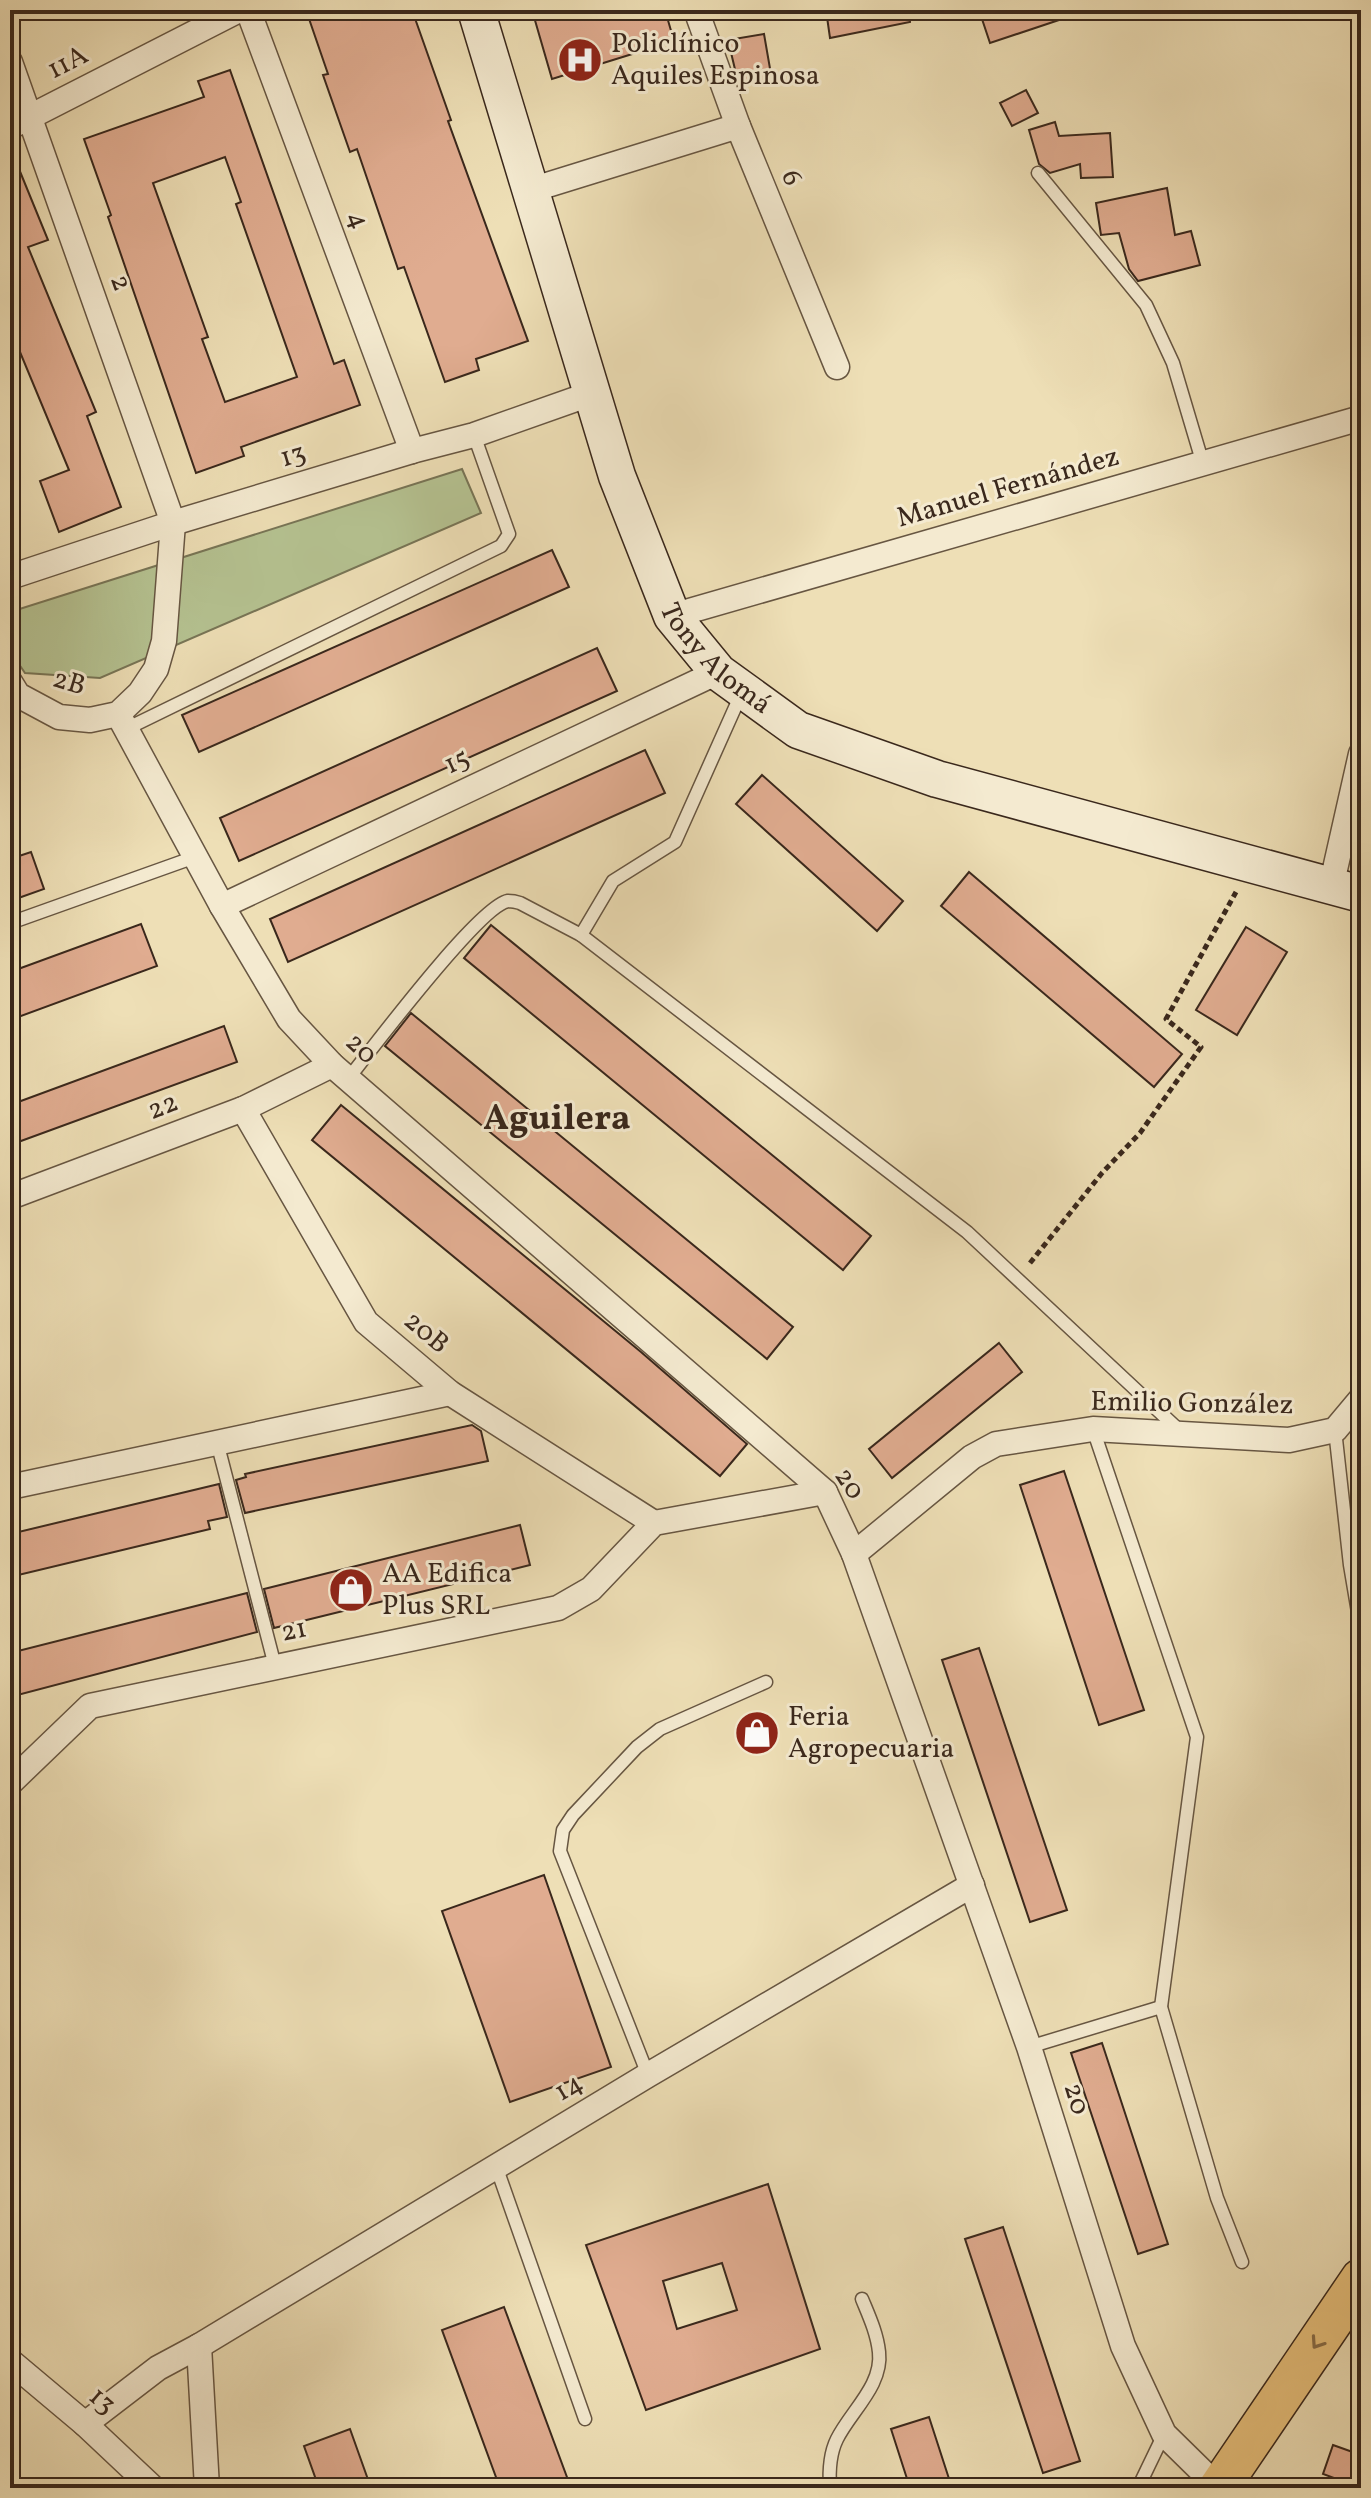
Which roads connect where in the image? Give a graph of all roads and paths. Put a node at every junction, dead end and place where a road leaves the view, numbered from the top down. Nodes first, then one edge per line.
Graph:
1 (239, 10) edge
2 (248, 10) edge
3 (476, 10) edge
4 (696, 10) edge
5 (10, 62) edge
6 (20, 122) edge
7 (738, 126) junction
8 (1038, 173) dead end
9 (531, 190) junction
10 (837, 367) dead end
11 (593, 393) junction
12 (1361, 418) edge
13 (474, 435) junction
14 (412, 451) junction
15 (1203, 464) junction
16 (173, 523) junction
17 (10, 577) edge
18 (672, 616) junction
19 (730, 682) junction
20 (13, 692) edge
21 (122, 721) junction
22 (1361, 754) edge
23 (195, 857) junction
24 (1251, 865) junction
25 (1346, 890) edge
26 (222, 906) junction
27 (10, 923) edge
28 (581, 935) junction
29 (340, 1072) junction
30 (243, 1109) junction
31 (10, 1197) edge
32 (1017, 1280) junction
33 (450, 1393) junction
34 (1361, 1399) edge
35 (1093, 1429) junction
36 (1335, 1430) junction
37 (1183, 1434) junction
38 (217, 1442) junction
39 (10, 1487) edge
40 (825, 1492) junction
41 (654, 1523) junction
42 (854, 1554) junction
43 (1361, 1630) edge
44 (275, 1666) junction
45 (766, 1682) dead end
46 (14, 1772) edge
47 (972, 1885) junction
48 (1161, 2007) junction
49 (1029, 2047) junction
50 (648, 2075) junction
51 (496, 2166) junction
52 (1242, 2262) dead end
53 (1361, 2279) edge
54 (862, 2299) dead end
55 (199, 2346) junction
56 (11, 2364) edge
57 (585, 2419) dead end
58 (85, 2424) junction
59 (1164, 2434) junction
60 (153, 2488) edge
61 (207, 2488) edge
62 (830, 2488) edge
63 (1138, 2488) edge
64 (1219, 2488) edge

1 - 6 street, 11A
2 - 14 street, 4
3 - 9 street, Tony Alomá
4 - 7 street, 6
5 - 6 street, 2
6 - 16 street, 2
7 - 9 street
7 - 10 street, 6
8 - 15 lane
9 - 11 street, Tony Alomá
11 - 13 street, 13
11 - 18 street, Tony Alomá
12 - 15 street, Manuel Fernández
13 - 14 street, 13
13 - 21 lane
14 - 16 street, 13
15 - 18 street, Manuel Fernández
16 - 17 street, 13
16 - 21 street
18 - 19 street, Tony Alomá
19 - 24 street, Tony Alomá
19 - 26 street, 15
19 - 28 lane
20 - 21 street, 2B
21 - 23 street, 20
22 - 25 street
23 - 26 street, 20
23 - 27 lane
24 - 25 street, Tony Alomá
24 - 32 path
26 - 29 street, 20
28 - 29 lane
28 - 32 lane
29 - 30 street, 22
29 - 40 street, 20
30 - 31 street, 22
30 - 33 street, 20B
32 - 37 lane
33 - 38 street
33 - 41 street, 20B
34 - 36 street
35 - 37 street, Emilio González
35 - 42 street, Emilio González
35 - 48 lane
36 - 37 street, Emilio González
36 - 43 lane
38 - 39 street
38 - 44 lane
40 - 41 street
40 - 42 street, 20
41 - 44 street, 21
42 - 47 street, 20
44 - 46 street, 21
45 - 50 lane
47 - 49 street, 20
47 - 50 street, 14
48 - 49 lane
48 - 52 lane
49 - 59 street, 20
50 - 51 street, 14
51 - 55 street, 14
51 - 57 lane
53 -> 64 main road
54 - 62 lane
55 - 58 street, 14
55 - 61 street
56 - 58 street, 13
58 - 60 street, 13
59 - 63 lane
59 - 64 street, 20

